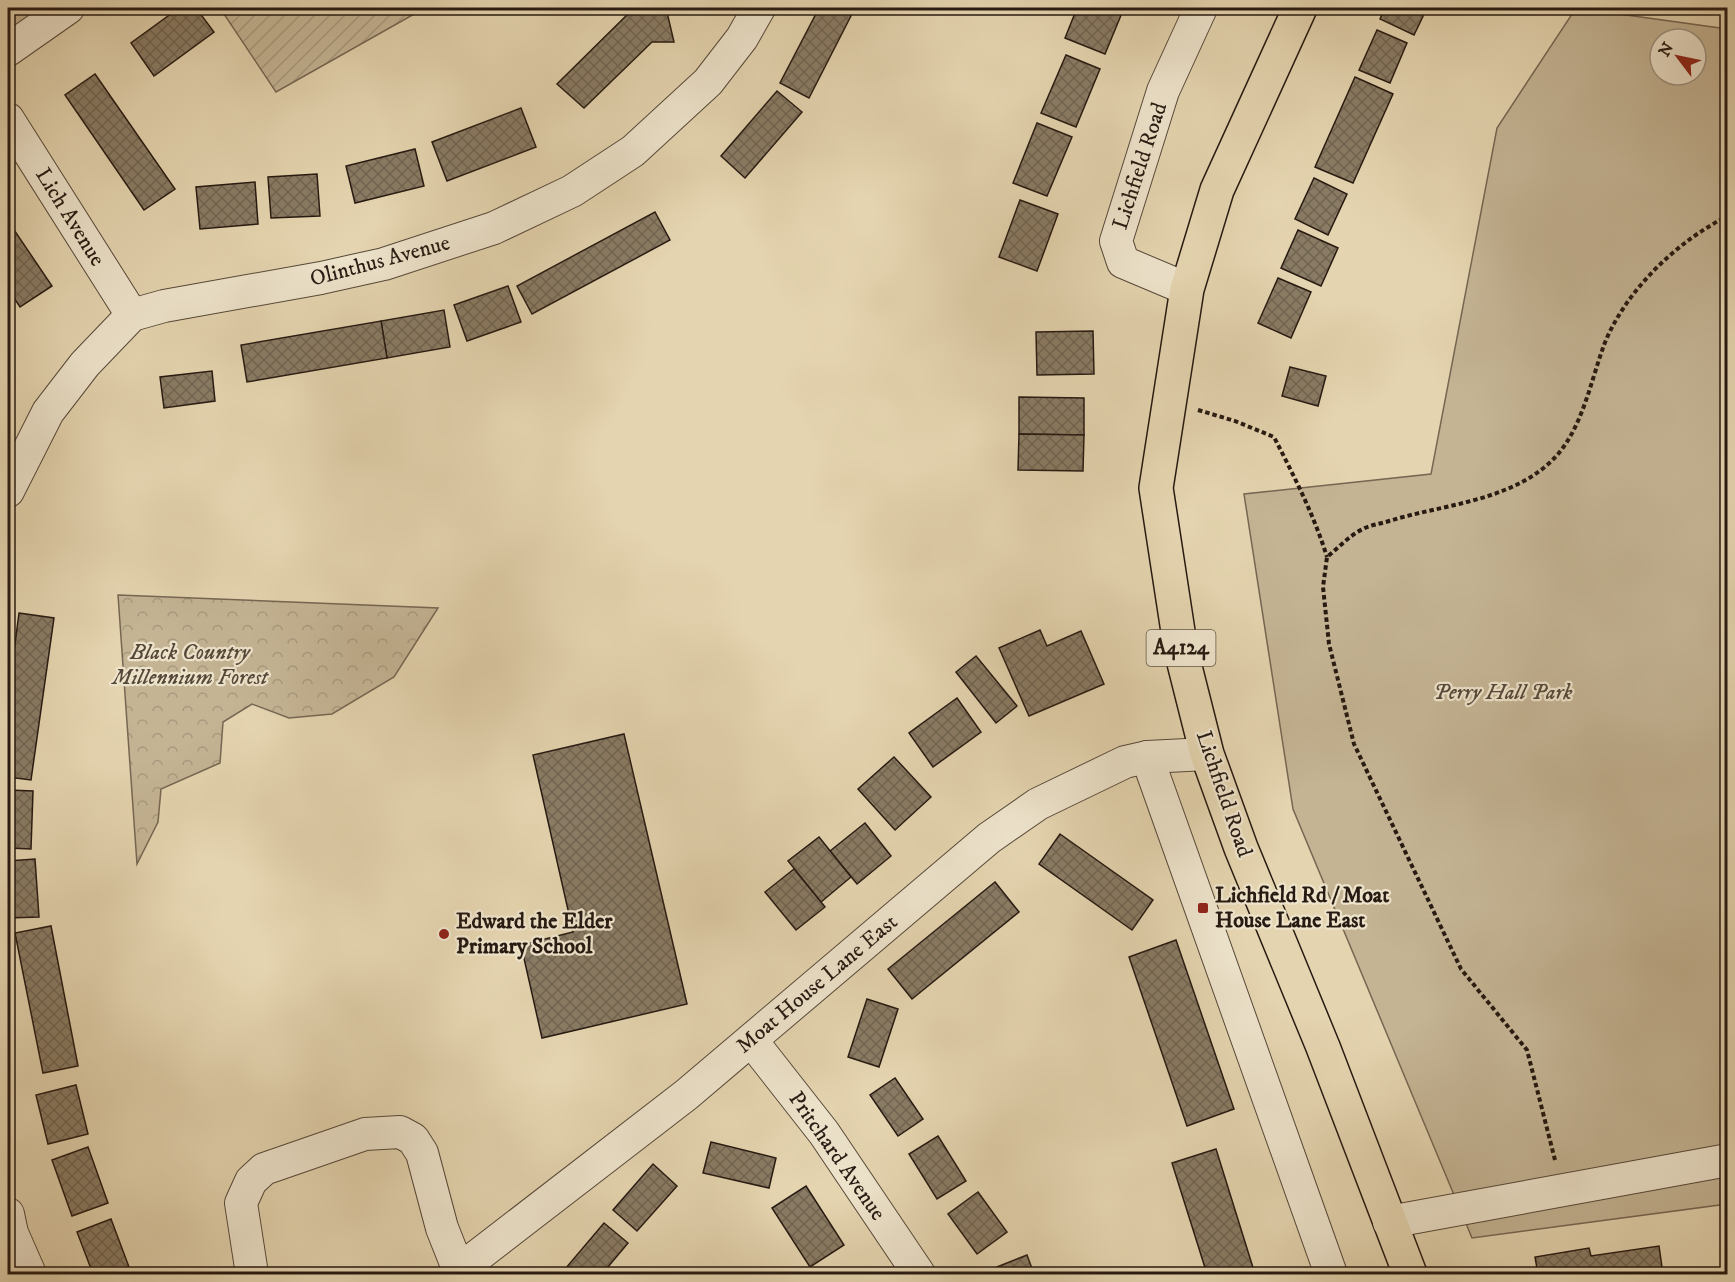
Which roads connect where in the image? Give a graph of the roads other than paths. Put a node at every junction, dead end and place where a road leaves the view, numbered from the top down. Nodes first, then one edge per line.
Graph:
1 (68, 8) edge
2 (759, 8) edge
3 (1201, 8) edge
4 (1300, 8) edge
5 (8, 50) edge
6 (8, 119) edge
7 (1186, 289) junction
8 (132, 315) junction
9 (8, 491) edge
10 (1207, 754) junction
11 (1147, 757) junction
12 (751, 1040) junction
13 (1728, 1160) edge
14 (8, 1214) edge
15 (1389, 1222) junction
16 (456, 1273) edge
17 (30, 1275) edge
18 (252, 1275) edge
19 (919, 1275) edge
20 (1331, 1275) edge
21 (1410, 1275) edge

1 - 5 street
2 - 8 street, Olinthus Avenue
3 - 7 street, Lichfield Road
4 - 7 main road, Lichfield Road / A4124
6 - 8 street, Lich Avenue
7 - 10 main road, Lichfield Road / A4124
8 - 9 street
10 - 11 street, Moat House Lane East
10 - 15 main road, Lichfield Road / A4124
11 - 12 street, Moat House Lane East
11 - 20 street
12 - 16 street, Moat House Lane East
12 - 19 street, Pritchard Avenue
13 - 15 street
14 - 17 street
15 - 21 main road, Lichfield Road / A4124
16 - 18 street

